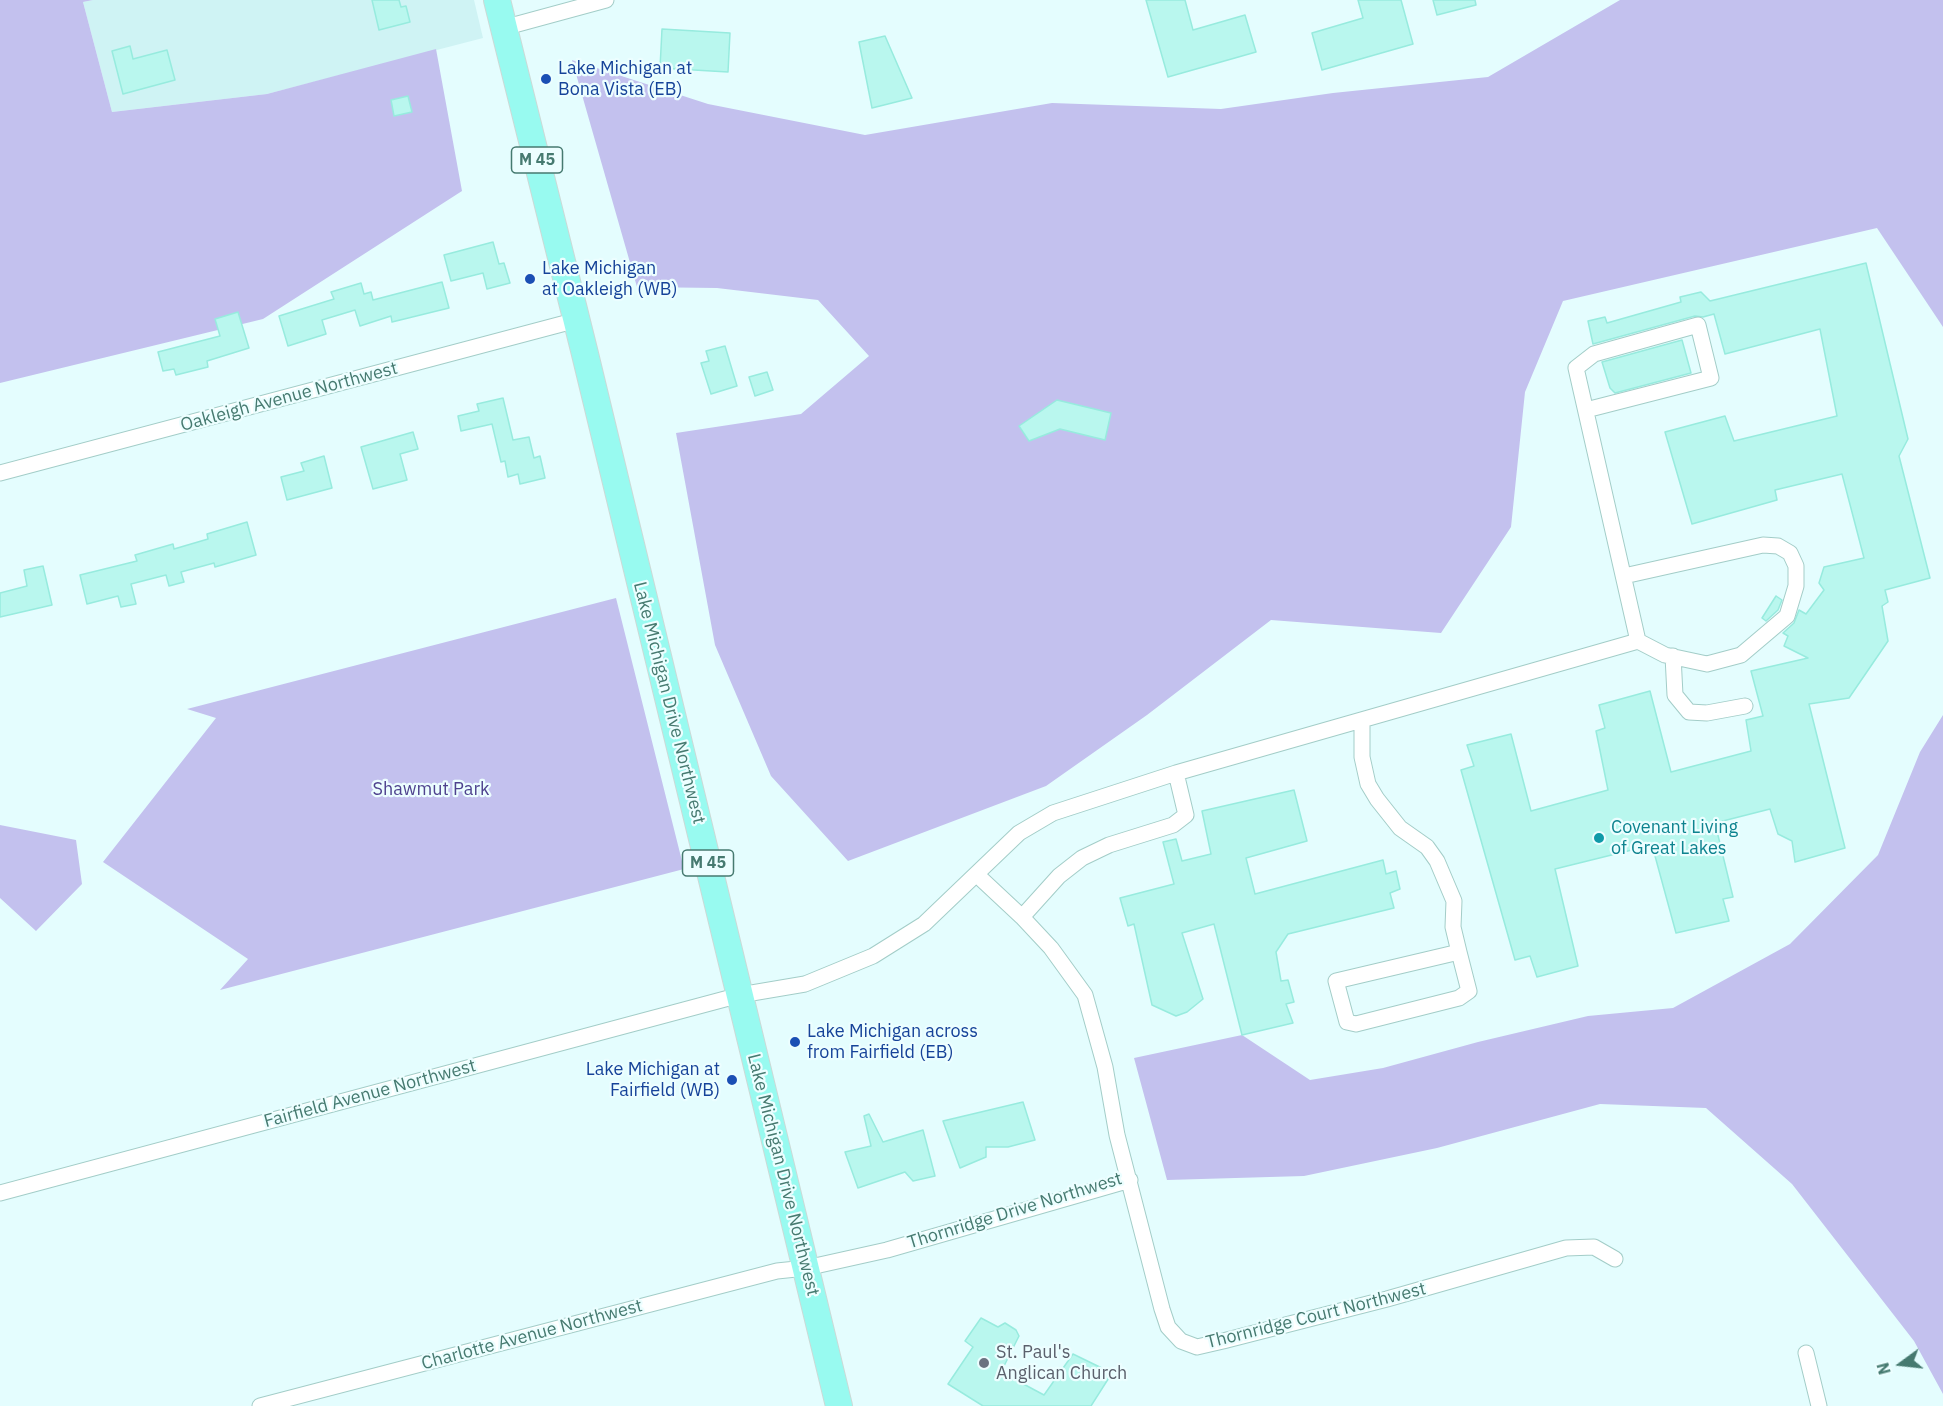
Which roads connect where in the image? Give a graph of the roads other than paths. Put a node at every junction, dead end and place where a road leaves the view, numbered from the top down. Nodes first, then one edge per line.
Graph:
1 (496, 0) edge
2 (606, 0) edge
3 (503, 28) junction
4 (577, 320) junction
5 (1586, 410) junction
6 (0, 473) edge
7 (1624, 576) junction
8 (1638, 641) junction
9 (1673, 656) junction
10 (1745, 706) dead end
11 (1362, 720) junction
12 (1176, 773) junction
13 (976, 874) junction
14 (1022, 917) junction
15 (1460, 952) junction
16 (740, 994) junction
17 (1130, 1180) junction
18 (0, 1193) edge
19 (1615, 1259) dead end
20 (806, 1269) junction
21 (1806, 1353) dead end
22 (260, 1406) edge
23 (839, 1406) edge
24 (1819, 1406) edge

1 - 3 highway, Lake Michigan Drive Northwest / M 45
2 - 3 street
3 - 4 highway, Lake Michigan Drive Northwest / M 45
4 - 6 street, Oakleigh Avenue Northwest
4 - 16 highway, Lake Michigan Drive Northwest / M 45
5 - 5 street
5 - 7 street
7 - 8 street
7 - 9 street
8 - 9 street
8 - 11 street, Fairfield Avenue Northwest
9 - 10 street
11 - 12 street, Fairfield Avenue Northwest
11 - 15 street
12 - 13 street, Fairfield Avenue Northwest
12 - 14 street
13 - 14 street, Thornridge Drive Northwest
13 - 16 street, Fairfield Avenue Northwest
14 - 17 street, Thornridge Drive Northwest
15 - 15 street
16 - 18 street, Fairfield Avenue Northwest
16 - 20 highway, Lake Michigan Drive Northwest / M 45
17 - 19 street, Thornridge Court Northwest
17 - 20 street, Thornridge Drive Northwest
20 - 22 street, Charlotte Avenue Northwest
20 - 23 highway, Lake Michigan Drive Northwest / M 45
21 - 24 street

